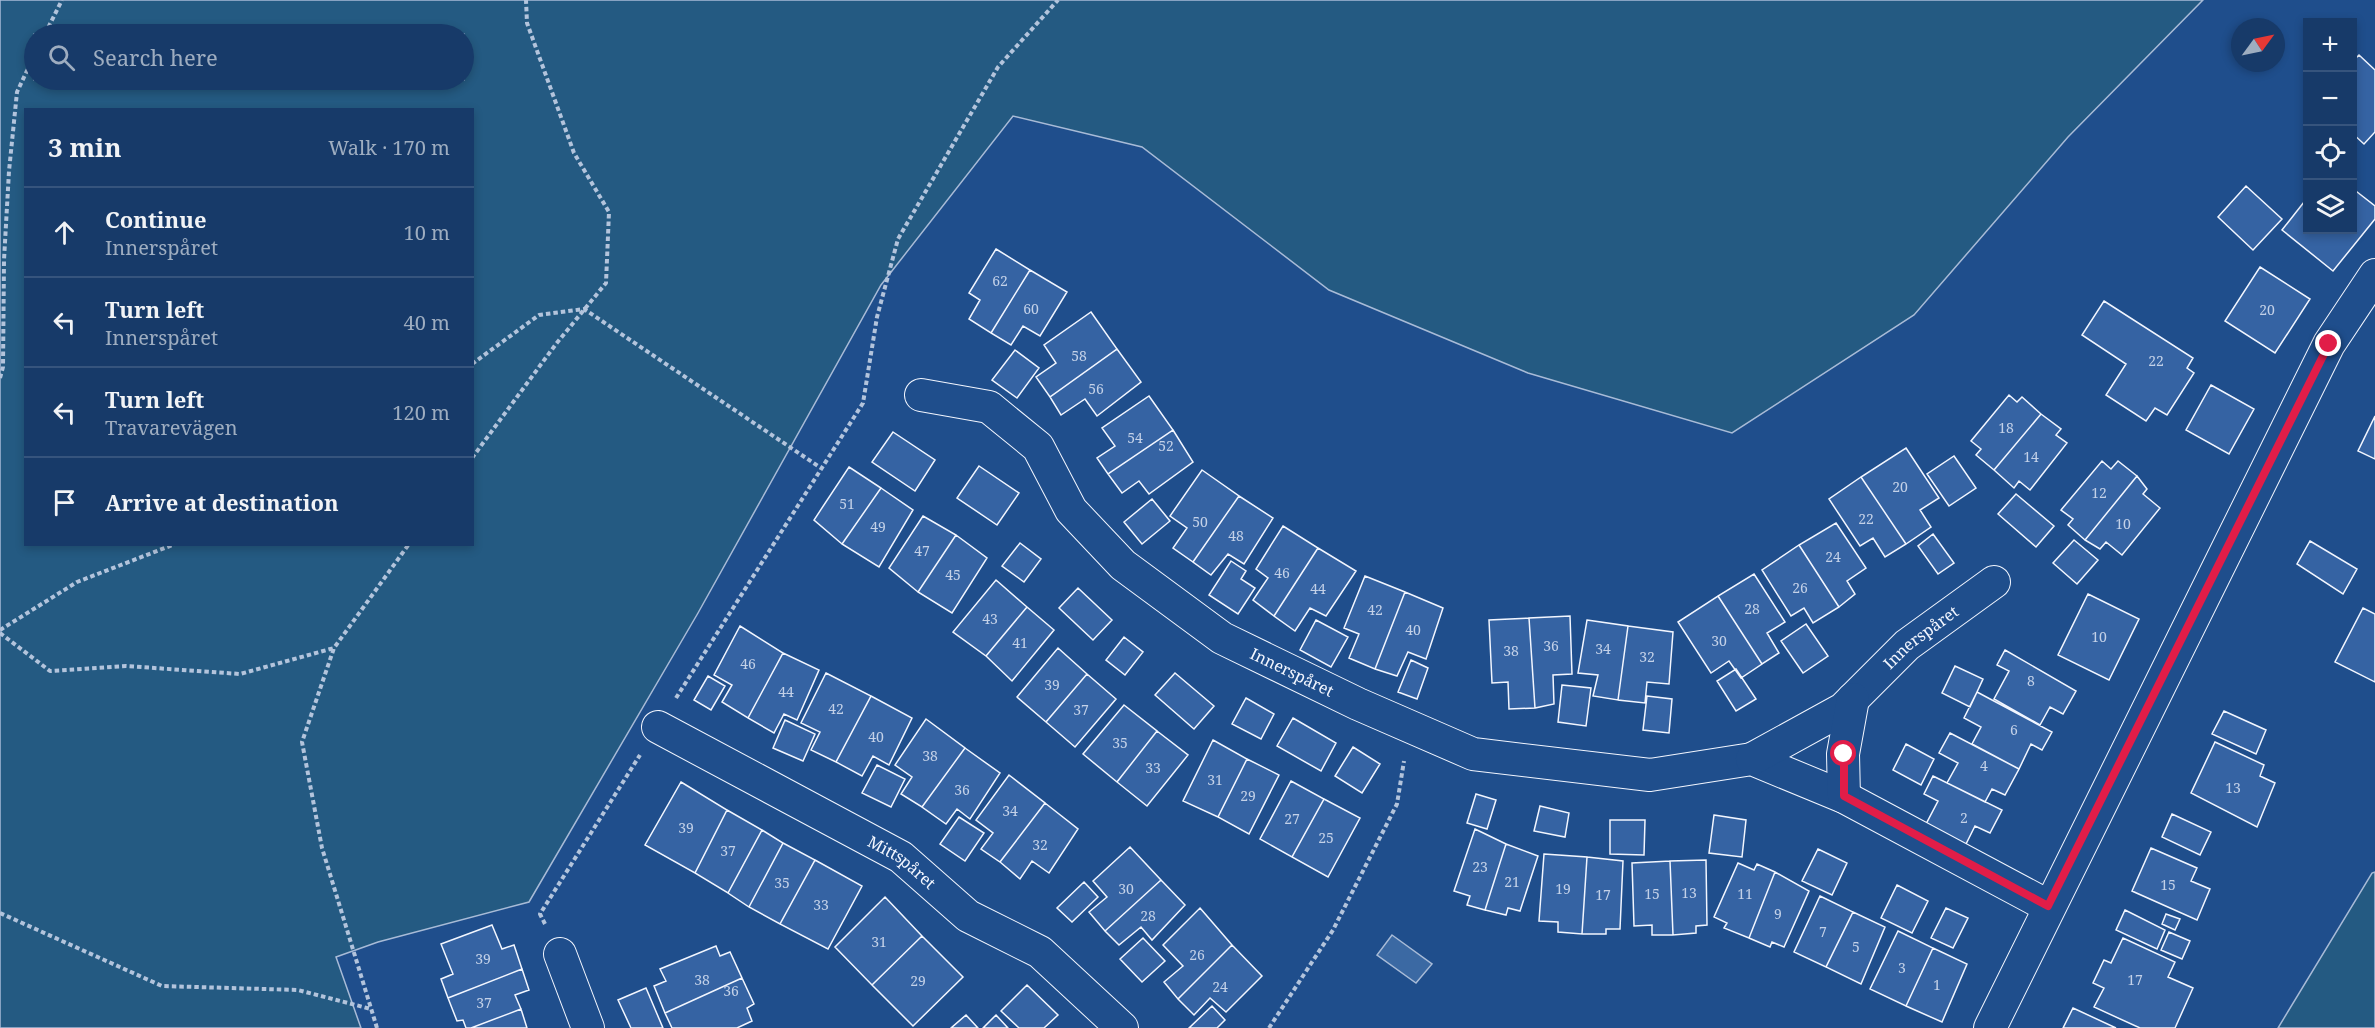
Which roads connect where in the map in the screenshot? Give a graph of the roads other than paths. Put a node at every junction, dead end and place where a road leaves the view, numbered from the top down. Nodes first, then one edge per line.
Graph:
1 (2375, 275) edge
2 (921, 395) dead end
3 (1994, 582) dead end
4 (1853, 699) junction
5 (658, 727) road end
6 (1752, 759) junction
7 (1844, 796) junction
8 (2048, 906) junction
9 (560, 954) road end
10 (588, 1028) edge
11 (1122, 1028) edge
12 (1990, 1028) edge

1 - 8 street
2 - 6 street, Innerspåret
3 - 4 street, Innerspåret
4 - 6 street, Innerspåret
4 - 7 street
5 - 11 street, Mittspåret
6 - 7 street
7 - 8 street
8 - 12 street
9 - 10 street

